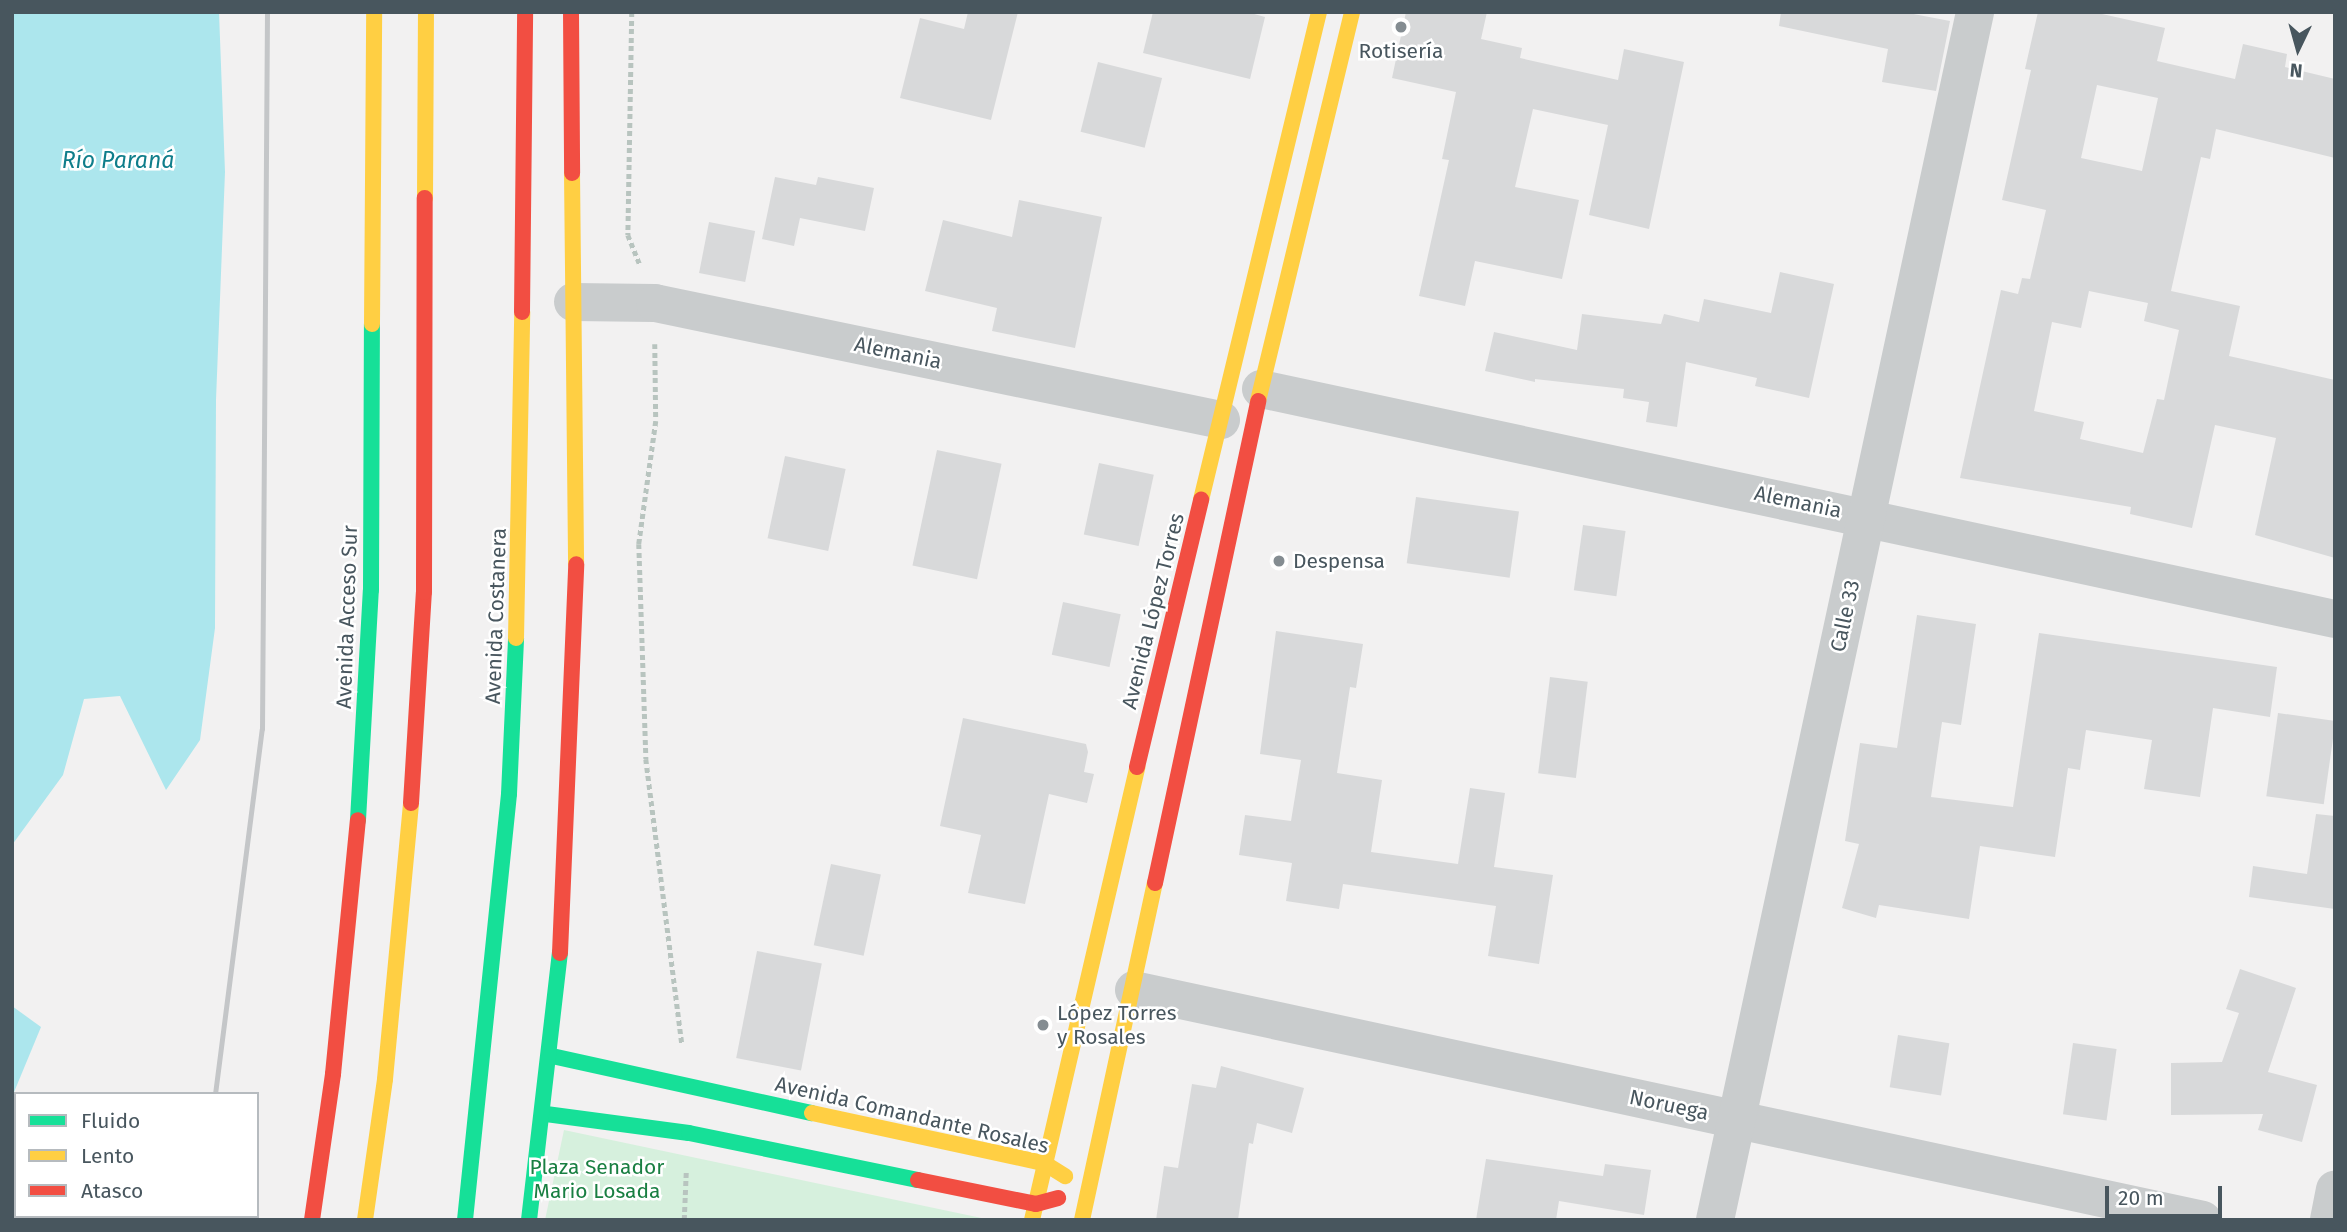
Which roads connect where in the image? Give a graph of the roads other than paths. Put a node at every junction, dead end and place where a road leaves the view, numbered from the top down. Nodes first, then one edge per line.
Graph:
1 (373, 12) edge
2 (426, 12) edge
3 (525, 12) edge
4 (571, 12) edge
5 (1319, 12) edge
6 (1352, 12) edge
7 (1975, 12) edge
8 (573, 302) junction
9 (1261, 388) junction
10 (1221, 420) junction
11 (1866, 517) junction
12 (2335, 618) edge
13 (1134, 990) junction
14 (552, 1056) junction
15 (545, 1114) junction
16 (1736, 1119) junction
17 (1044, 1163) junction
18 (2335, 1190) edge
19 (1088, 1191) junction
20 (1034, 1212) edge
21 (312, 1220) edge
22 (365, 1220) edge
23 (465, 1220) edge
24 (529, 1220) edge
25 (1082, 1220) edge
26 (1715, 1220) edge
27 (2203, 1220) edge
28 (2329, 1220) edge

1 - 21 main road, Avenida Acceso Sur
2 - 22 main road
3 - 23 main road, Avenida Costanera
4 - 8 main road
5 - 10 main road, Avenida López Torres
6 - 9 main road
7 - 11 street, Calle 33
8 - 10 street, Alemania
8 - 14 main road
9 - 11 street, Alemania
9 - 13 main road
10 - 17 main road, Avenida López Torres
11 - 12 street, Alemania
11 - 16 street, Calle 33
13 - 16 street, Noruega
13 - 19 main road
14 - 15 main road
14 - 17 main road, Avenida Comandante Rosales
15 - 20 main road
15 - 24 main road
16 - 26 street, Calle 33
16 - 27 street, Noruega
17 - 19 main road, Avenida Comandante Rosales
17 - 20 main road, Avenida López Torres
18 - 28 street
19 - 20 main road
19 - 25 main road

